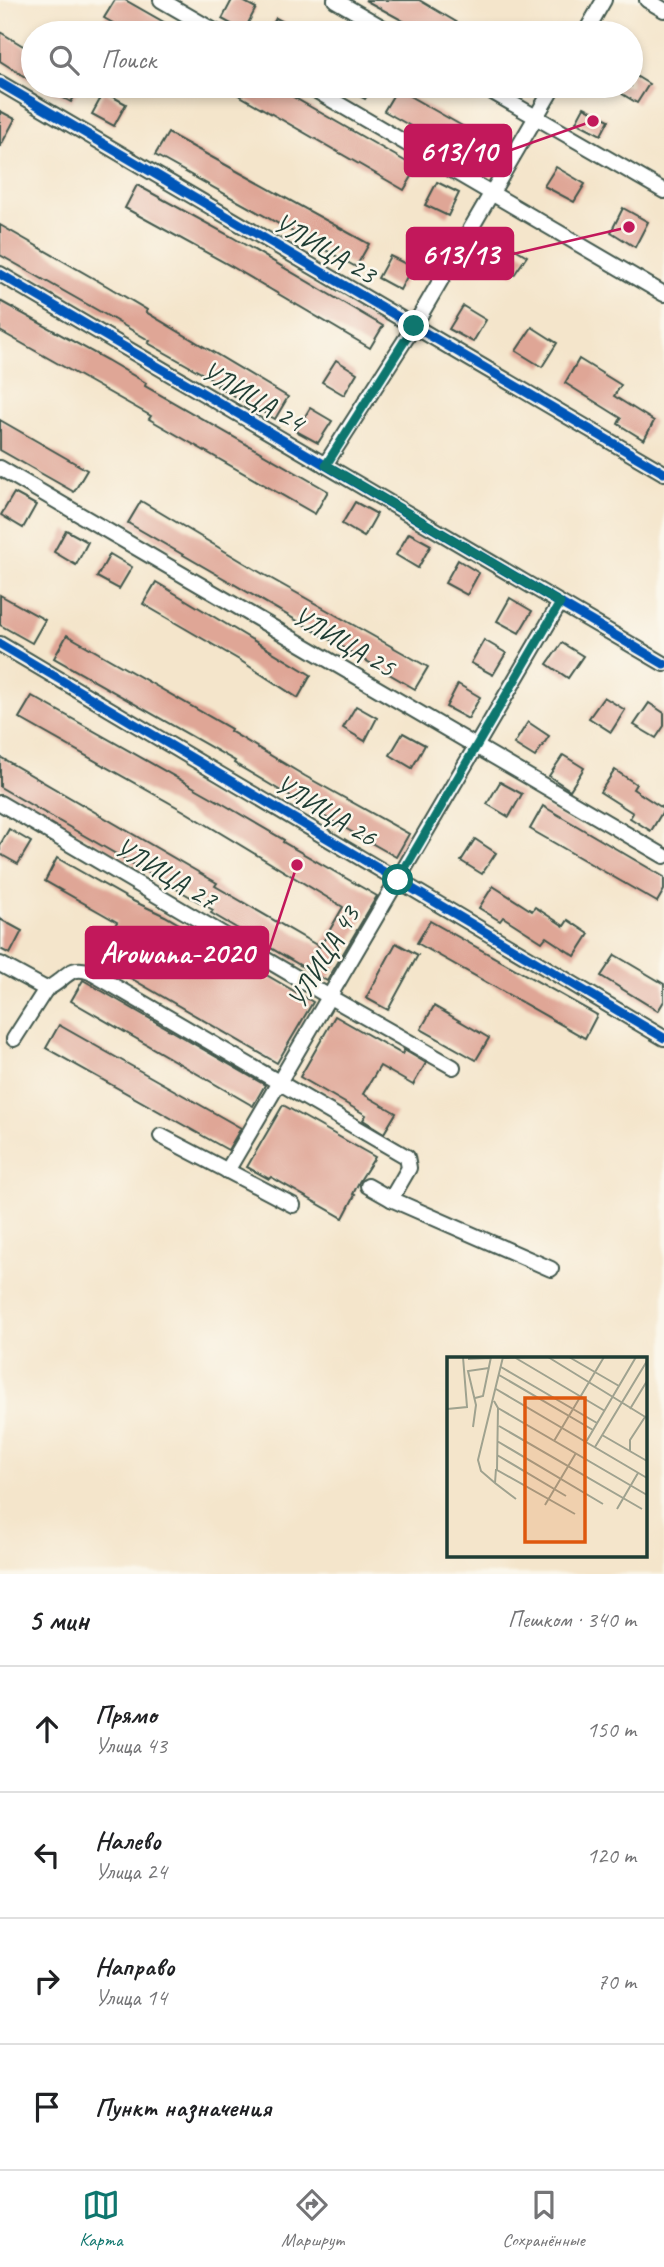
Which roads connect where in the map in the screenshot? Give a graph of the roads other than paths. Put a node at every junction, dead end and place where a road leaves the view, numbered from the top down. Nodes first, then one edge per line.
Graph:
1 (161, 0) edge
2 (335, 0) edge
3 (604, 0) edge
4 (647, 0) edge
5 (664, 10) edge
6 (197, 21) edge
7 (371, 21) edge
8 (591, 21) edge
9 (0, 83) edge
10 (21, 95) edge
11 (26, 98) edge
12 (329, 98) edge
13 (503, 98) edge
14 (547, 98) edge
15 (536, 117) junction
16 (664, 191) edge
17 (492, 193) junction
18 (0, 274) edge
19 (664, 294) edge
20 (414, 326) junction
21 (326, 465) junction
22 (0, 468) edge
23 (664, 473) edge
24 (560, 603) junction
25 (0, 644) edge
26 (664, 664) edge
27 (475, 746) junction
28 (0, 803) edge
29 (664, 856) edge
30 (398, 880) junction
31 (0, 964) edge
32 (46, 989) junction
33 (328, 996) junction
34 (664, 1038) edge
35 (14, 1039) dead end
36 (453, 1067) dead end
37 (279, 1083) junction
38 (161, 1136) dead end
39 (227, 1171) junction
40 (368, 1186) dead end
41 (391, 1199) junction
42 (293, 1205) dead end
43 (551, 1269) dead end

1 - 6 street
2 - 7 street
3 - 8 street
4 - 5 street
9 - 10 street, УЛИЦА 23
11 - 20 street, УЛИЦА 23
12 - 17 street
13 - 15 street
14 - 15 street
15 - 16 street
15 - 17 street
17 - 19 street
17 - 20 street
18 - 21 street, УЛИЦА 24
20 - 21 street
20 - 23 street, УЛИЦА 23
21 - 24 street, УЛИЦА 24
22 - 27 street, УЛИЦА 25
24 - 26 street, УЛИЦА 24
24 - 27 street, УЛИЦА 43
25 - 30 street, УЛИЦА 26
27 - 29 street, УЛИЦА 25
27 - 30 street, УЛИЦА 43
28 - 33 street, УЛИЦА 27
30 - 33 street, УЛИЦА 43
30 - 34 street, УЛИЦА 26
31 - 32 street
32 - 35 street
32 - 37 street
33 - 36 street, УЛИЦА 27
33 - 37 street, УЛИЦА 43
37 - 39 street, УЛИЦА 43
37 - 41 street
38 - 39 street
39 - 42 street
40 - 41 street
41 - 43 street

